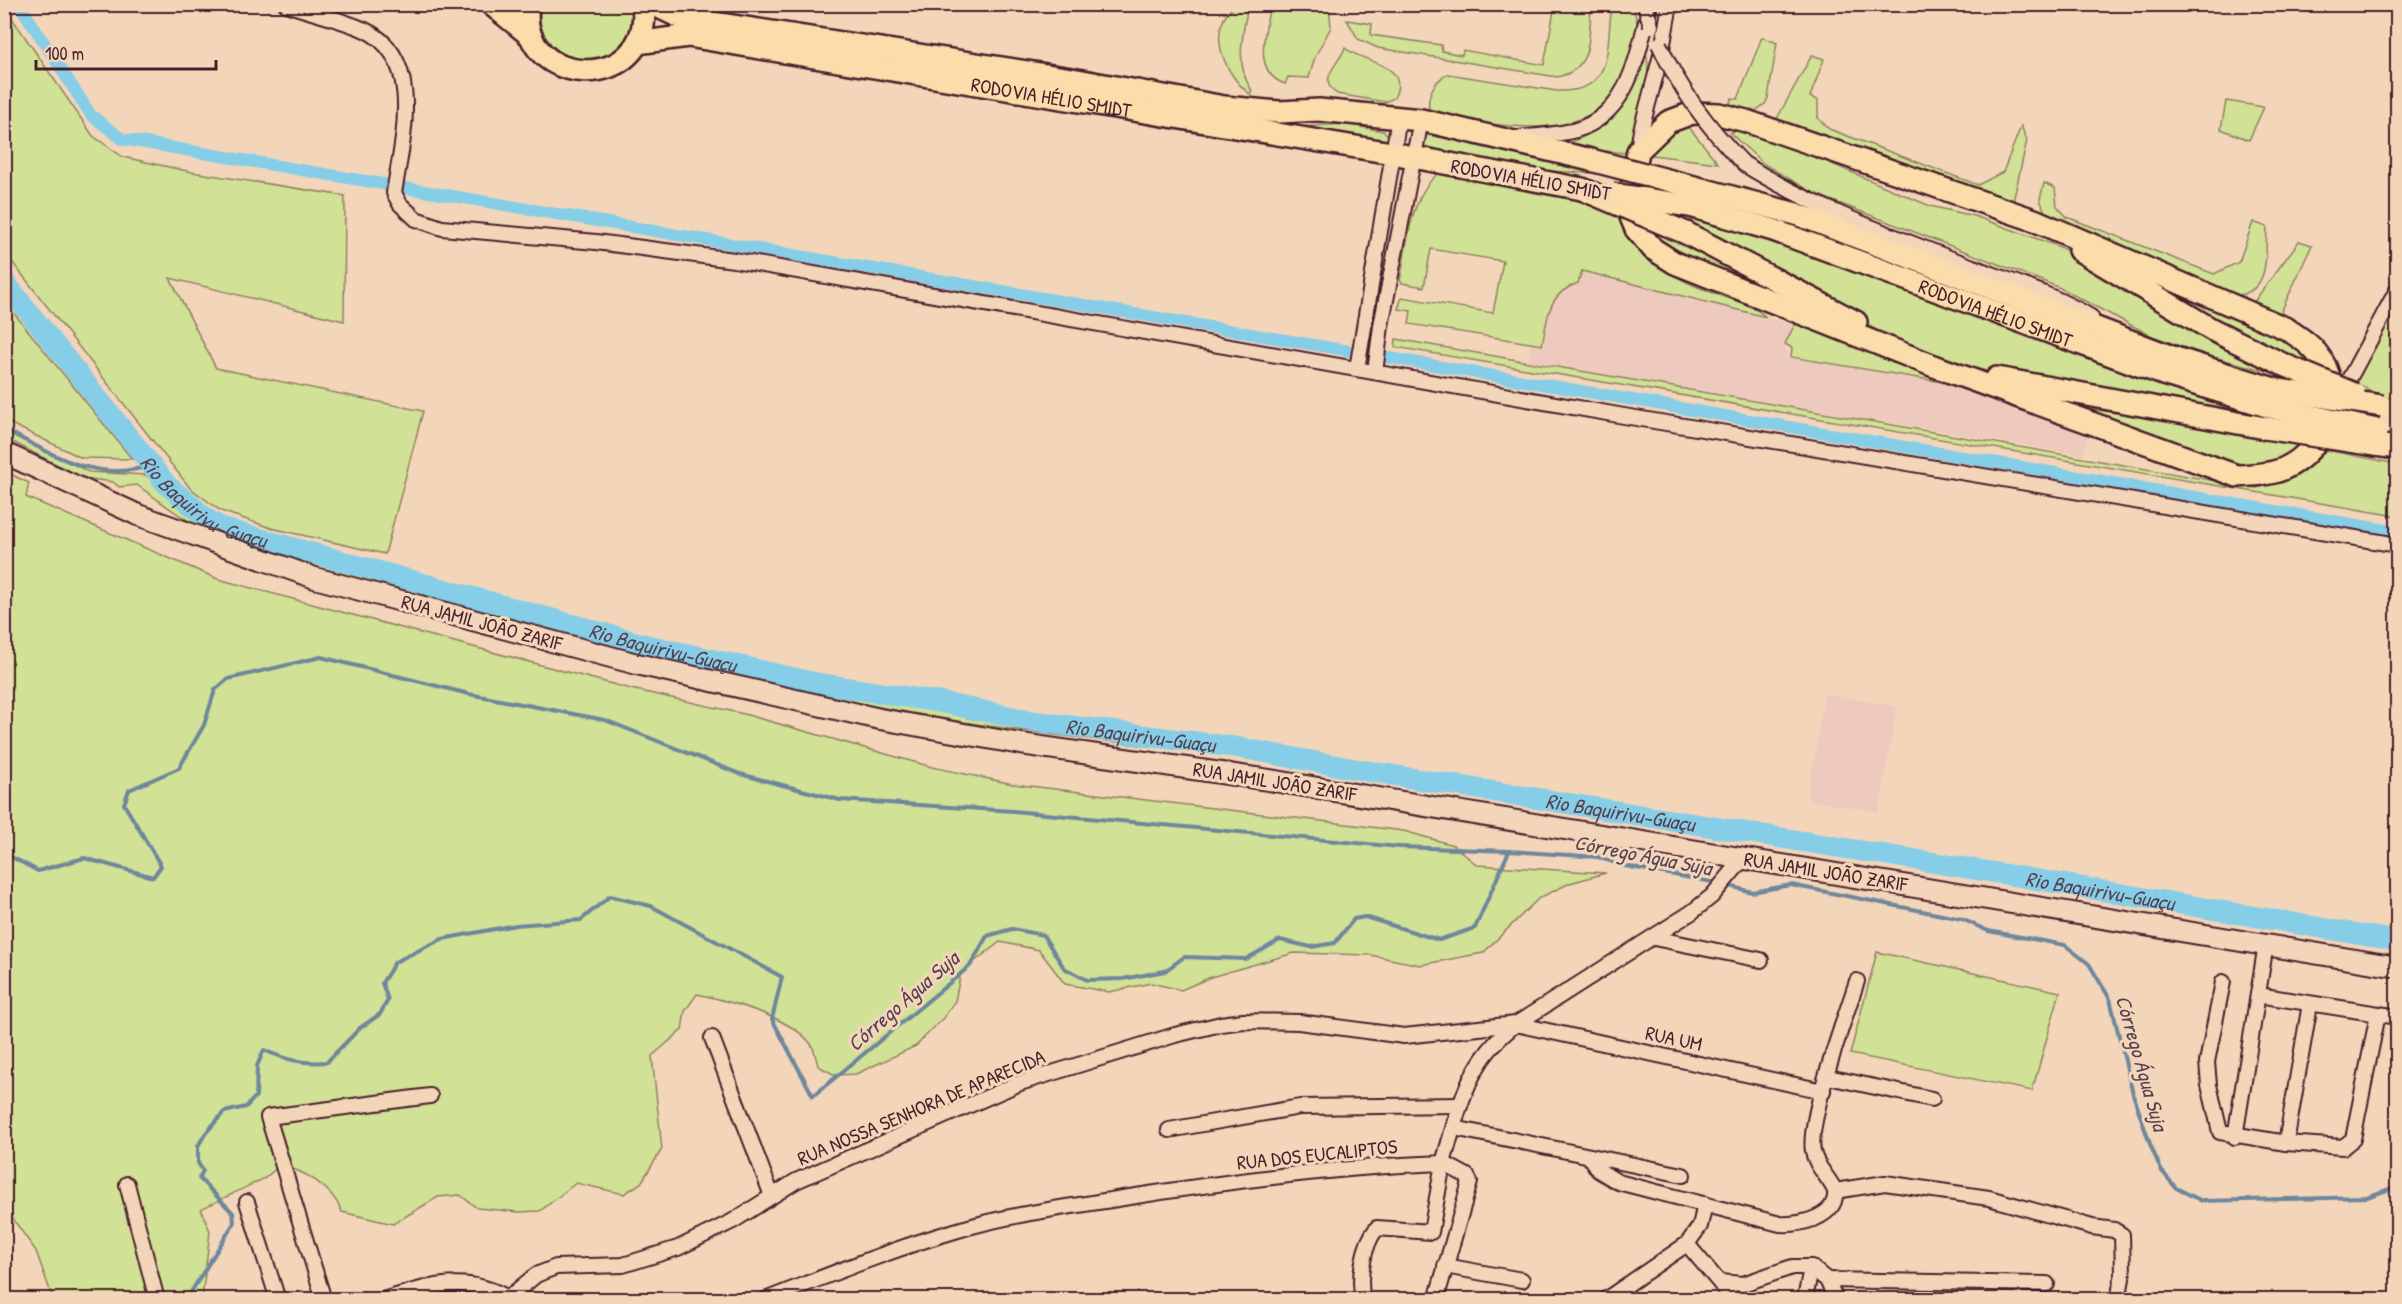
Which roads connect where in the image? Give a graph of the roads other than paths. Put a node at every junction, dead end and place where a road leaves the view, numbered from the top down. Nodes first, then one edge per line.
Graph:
1 (286, 4) edge
2 (491, 4) edge
3 (528, 4) edge
4 (644, 4) edge
5 (652, 4) edge
6 (1645, 4) edge
7 (1650, 4) edge
8 (1670, 4) edge
9 (1651, 26) junction
10 (532, 37) junction
11 (637, 43) junction
12 (1399, 117) junction
13 (1421, 120) junction
14 (1511, 139) junction
15 (1638, 151) junction
16 (1392, 153) junction
17 (1413, 158) junction
18 (1582, 189) junction
19 (1692, 196) junction
20 (2034, 220) junction
21 (2397, 288) edge
22 (2134, 343) junction
23 (1358, 364) junction
24 (1375, 366) junction
25 (1934, 366) junction
26 (2390, 407) edge
27 (2270, 408) junction
28 (2330, 408) junction
29 (2383, 436) edge
30 (2397, 448) edge
31 (4, 453) edge
32 (2397, 545) edge
33 (1744, 858) junction
34 (1654, 938) junction
35 (2266, 944) junction
36 (1761, 960) dead end
37 (2397, 967) edge
38 (1857, 981) dead end
39 (2223, 982) dead end
40 (2258, 995) junction
41 (2310, 1004) junction
42 (2378, 1014) junction
43 (2397, 1017) edge
44 (1516, 1024) junction
45 (712, 1038) dead end
46 (1828, 1077) junction
47 (1823, 1091) junction
48 (430, 1096) dead end
49 (1932, 1099) dead end
50 (1460, 1105) junction
51 (1454, 1128) junction
52 (1169, 1130) dead end
53 (2235, 1137) junction
54 (2286, 1143) junction
55 (1589, 1156) junction
56 (1443, 1163) junction
57 (1683, 1174) dead end
58 (127, 1184) dead end
59 (1835, 1191) junction
60 (772, 1196) junction
61 (247, 1202) dead end
62 (1705, 1204) junction
63 (1687, 1244) junction
64 (1445, 1266) junction
65 (1811, 1267) junction
66 (1522, 1280) dead end
67 (1827, 1280) junction
68 (1720, 1282) junction
69 (2047, 1284) dead end
70 (157, 1299) edge
71 (278, 1299) edge
72 (324, 1299) edge
73 (383, 1299) edge
74 (510, 1299) edge
75 (765, 1299) edge
76 (1363, 1299) edge
77 (1436, 1299) edge
78 (1605, 1299) edge
79 (1734, 1299) edge
80 (1805, 1299) edge
81 (1836, 1299) edge
82 (2118, 1299) edge

1 - 23 street
2 - 10 main road
3 - 10 main road
4 - 11 main road
5 - 12 main road, RODOVIA HÉLIO SMIDT
6 - 9 street, bridge
7 - 9 street, bridge
7 - 14 street
8 - 15 street
9 - 22 street, bridge
10 - 11 main road
11 - 16 main road, RODOVIA HÉLIO SMIDT
12 - 13 main road, RODOVIA HÉLIO SMIDT
12 - 16 street
13 - 14 main road, RODOVIA HÉLIO SMIDT
13 - 17 street
14 - 19 main road, RODOVIA HÉLIO SMIDT, bridge
15 - 20 main road
15 - 25 main road
16 - 17 main road, RODOVIA HÉLIO SMIDT
16 - 23 street
17 - 18 main road, RODOVIA HÉLIO SMIDT
17 - 24 street
18 - 19 main road, RODOVIA HÉLIO SMIDT, bridge
18 - 25 main road, bridge
19 - 22 main road, RODOVIA HÉLIO SMIDT
19 - 27 main road, RODOVIA HÉLIO SMIDT
20 - 26 main road, bridge
20 - 28 main road
21 - 28 street
22 - 27 main road, RODOVIA HÉLIO SMIDT
23 - 24 street
24 - 32 street
25 - 27 main road
25 - 28 main road
26 - 28 main road, RODOVIA HÉLIO SMIDT, bridge
27 - 28 main road, RODOVIA HÉLIO SMIDT, bridge
27 - 29 main road, RODOVIA HÉLIO SMIDT, bridge
29 - 30 main road, RODOVIA HÉLIO SMIDT
31 - 33 main road, RUA JAMIL JOÃO ZARIF
33 - 34 street
33 - 35 main road, RUA JAMIL JOÃO ZARIF
34 - 36 street
34 - 44 street
35 - 37 main road, RUA JAMIL JOÃO ZARIF
35 - 40 street
38 - 46 street
39 - 53 street
40 - 41 street
40 - 53 street
41 - 42 street
41 - 54 street
42 - 43 street
42 - 54 street
44 - 47 street, RUA UM
44 - 50 street
44 - 60 street, RUA NOSSA SENHORA DE APARECIDA
45 - 60 street
46 - 47 street
46 - 49 street
47 - 59 street
48 - 72 street
50 - 51 street
50 - 52 street
51 - 55 street
51 - 56 street
53 - 54 street
55 - 57 street
55 - 62 street
56 - 64 street
56 - 75 street, RUA DOS EUCALIPTOS
56 - 76 street
58 - 70 street
59 - 62 street
59 - 82 street
60 - 74 street, RUA NOSSA SENHORA DE APARECIDA
61 - 71 street
62 - 63 street
63 - 68 street
63 - 78 street
64 - 66 street
64 - 77 street
65 - 67 street
65 - 68 street
65 - 80 street
67 - 69 street
67 - 81 street
68 - 79 street
73 - 74 street

